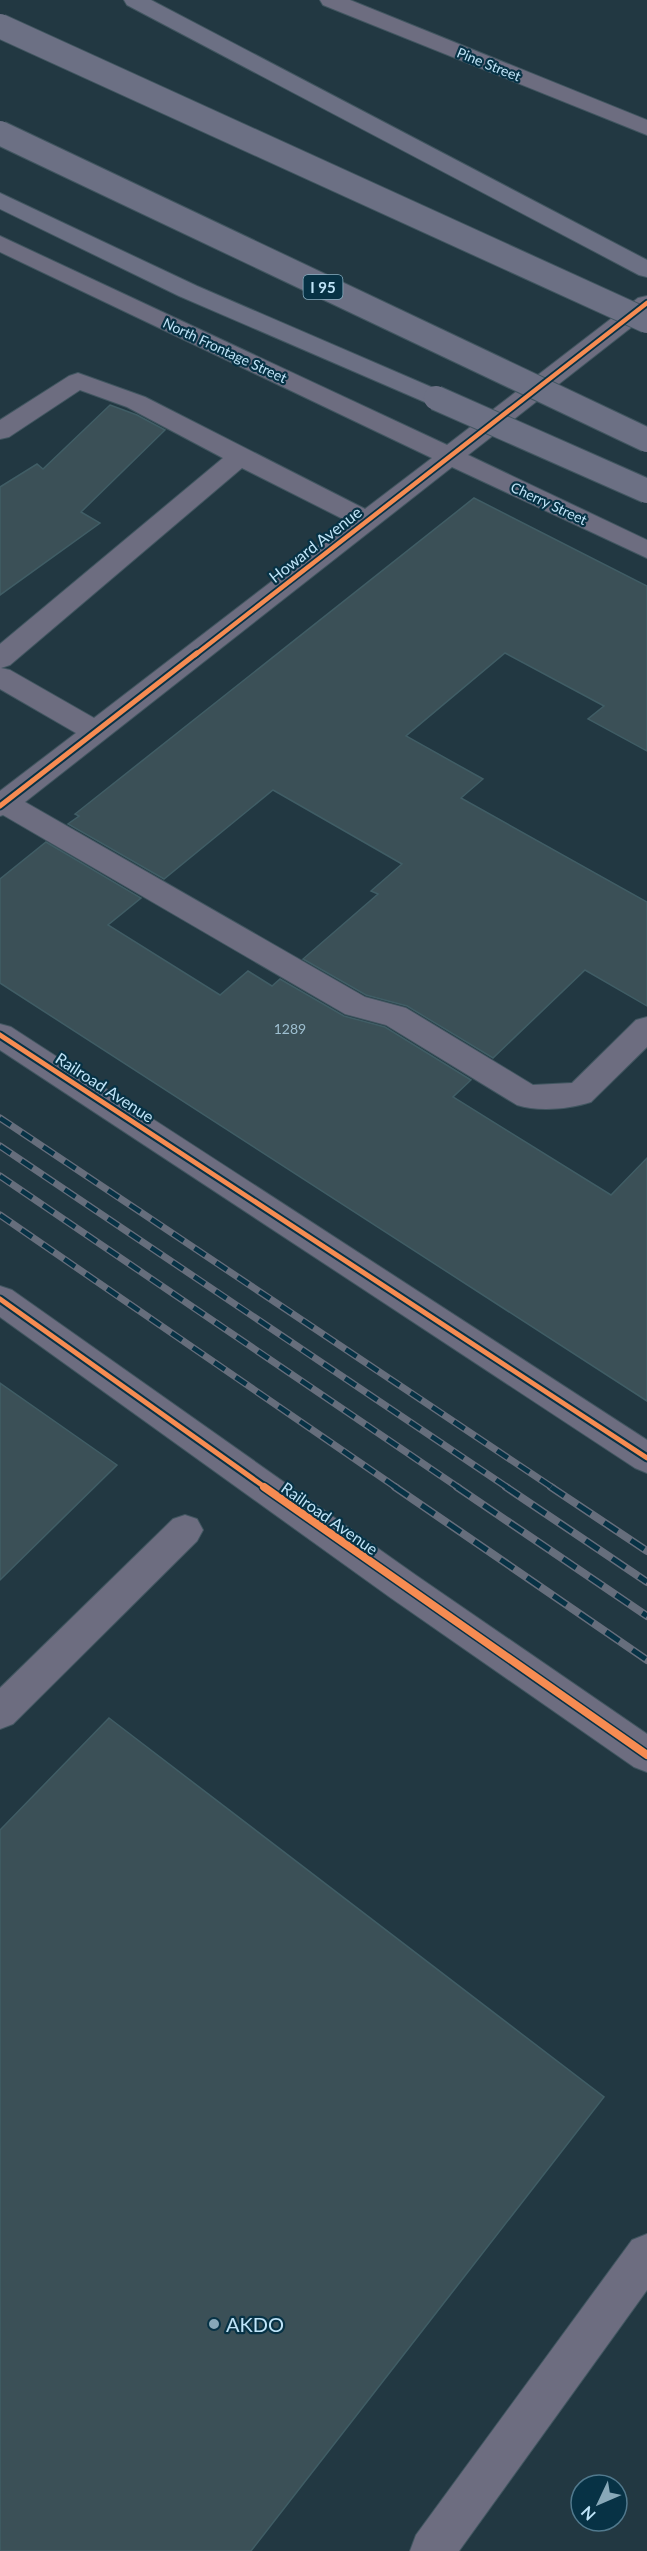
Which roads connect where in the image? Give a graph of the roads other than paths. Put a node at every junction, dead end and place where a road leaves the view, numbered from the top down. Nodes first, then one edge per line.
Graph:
1 (135, 0) edge
2 (331, 0) edge
3 (0, 26) edge
4 (647, 128) edge
5 (0, 133) edge
6 (0, 200) edge
7 (0, 243) edge
8 (647, 270) edge
9 (647, 303) edge
10 (647, 321) edge
11 (0, 431) edge
12 (647, 440) edge
13 (450, 456) junction
14 (240, 457) junction
15 (647, 491) edge
16 (368, 520) junction
17 (647, 550) edge
18 (0, 659) edge
19 (0, 677) edge
20 (96, 732) junction
21 (2, 804) edge
22 (647, 1029) edge
23 (0, 1035) edge
24 (0, 1299) edge
25 (647, 1458) edge
26 (185, 1530) dead end
27 (0, 1712) edge
28 (647, 1755) edge
29 (647, 2255) edge
30 (432, 2551) edge

1 - 8 highway
2 - 4 street, Pine Street
3 - 10 highway, bridge
5 - 12 highway, I 95, bridge
6 - 15 highway, bridge
7 - 13 street, North Frontage Street
9 - 13 street, Howard Avenue
11 - 14 street
13 - 16 street, Howard Avenue
13 - 17 street, Cherry Street
14 - 16 street
14 - 18 street
16 - 20 street, Howard Avenue
19 - 20 street
20 - 21 street, Howard Avenue
21 - 22 street
23 - 25 street, Railroad Avenue
24 - 28 street, Railroad Avenue
26 - 27 street
29 - 30 street

